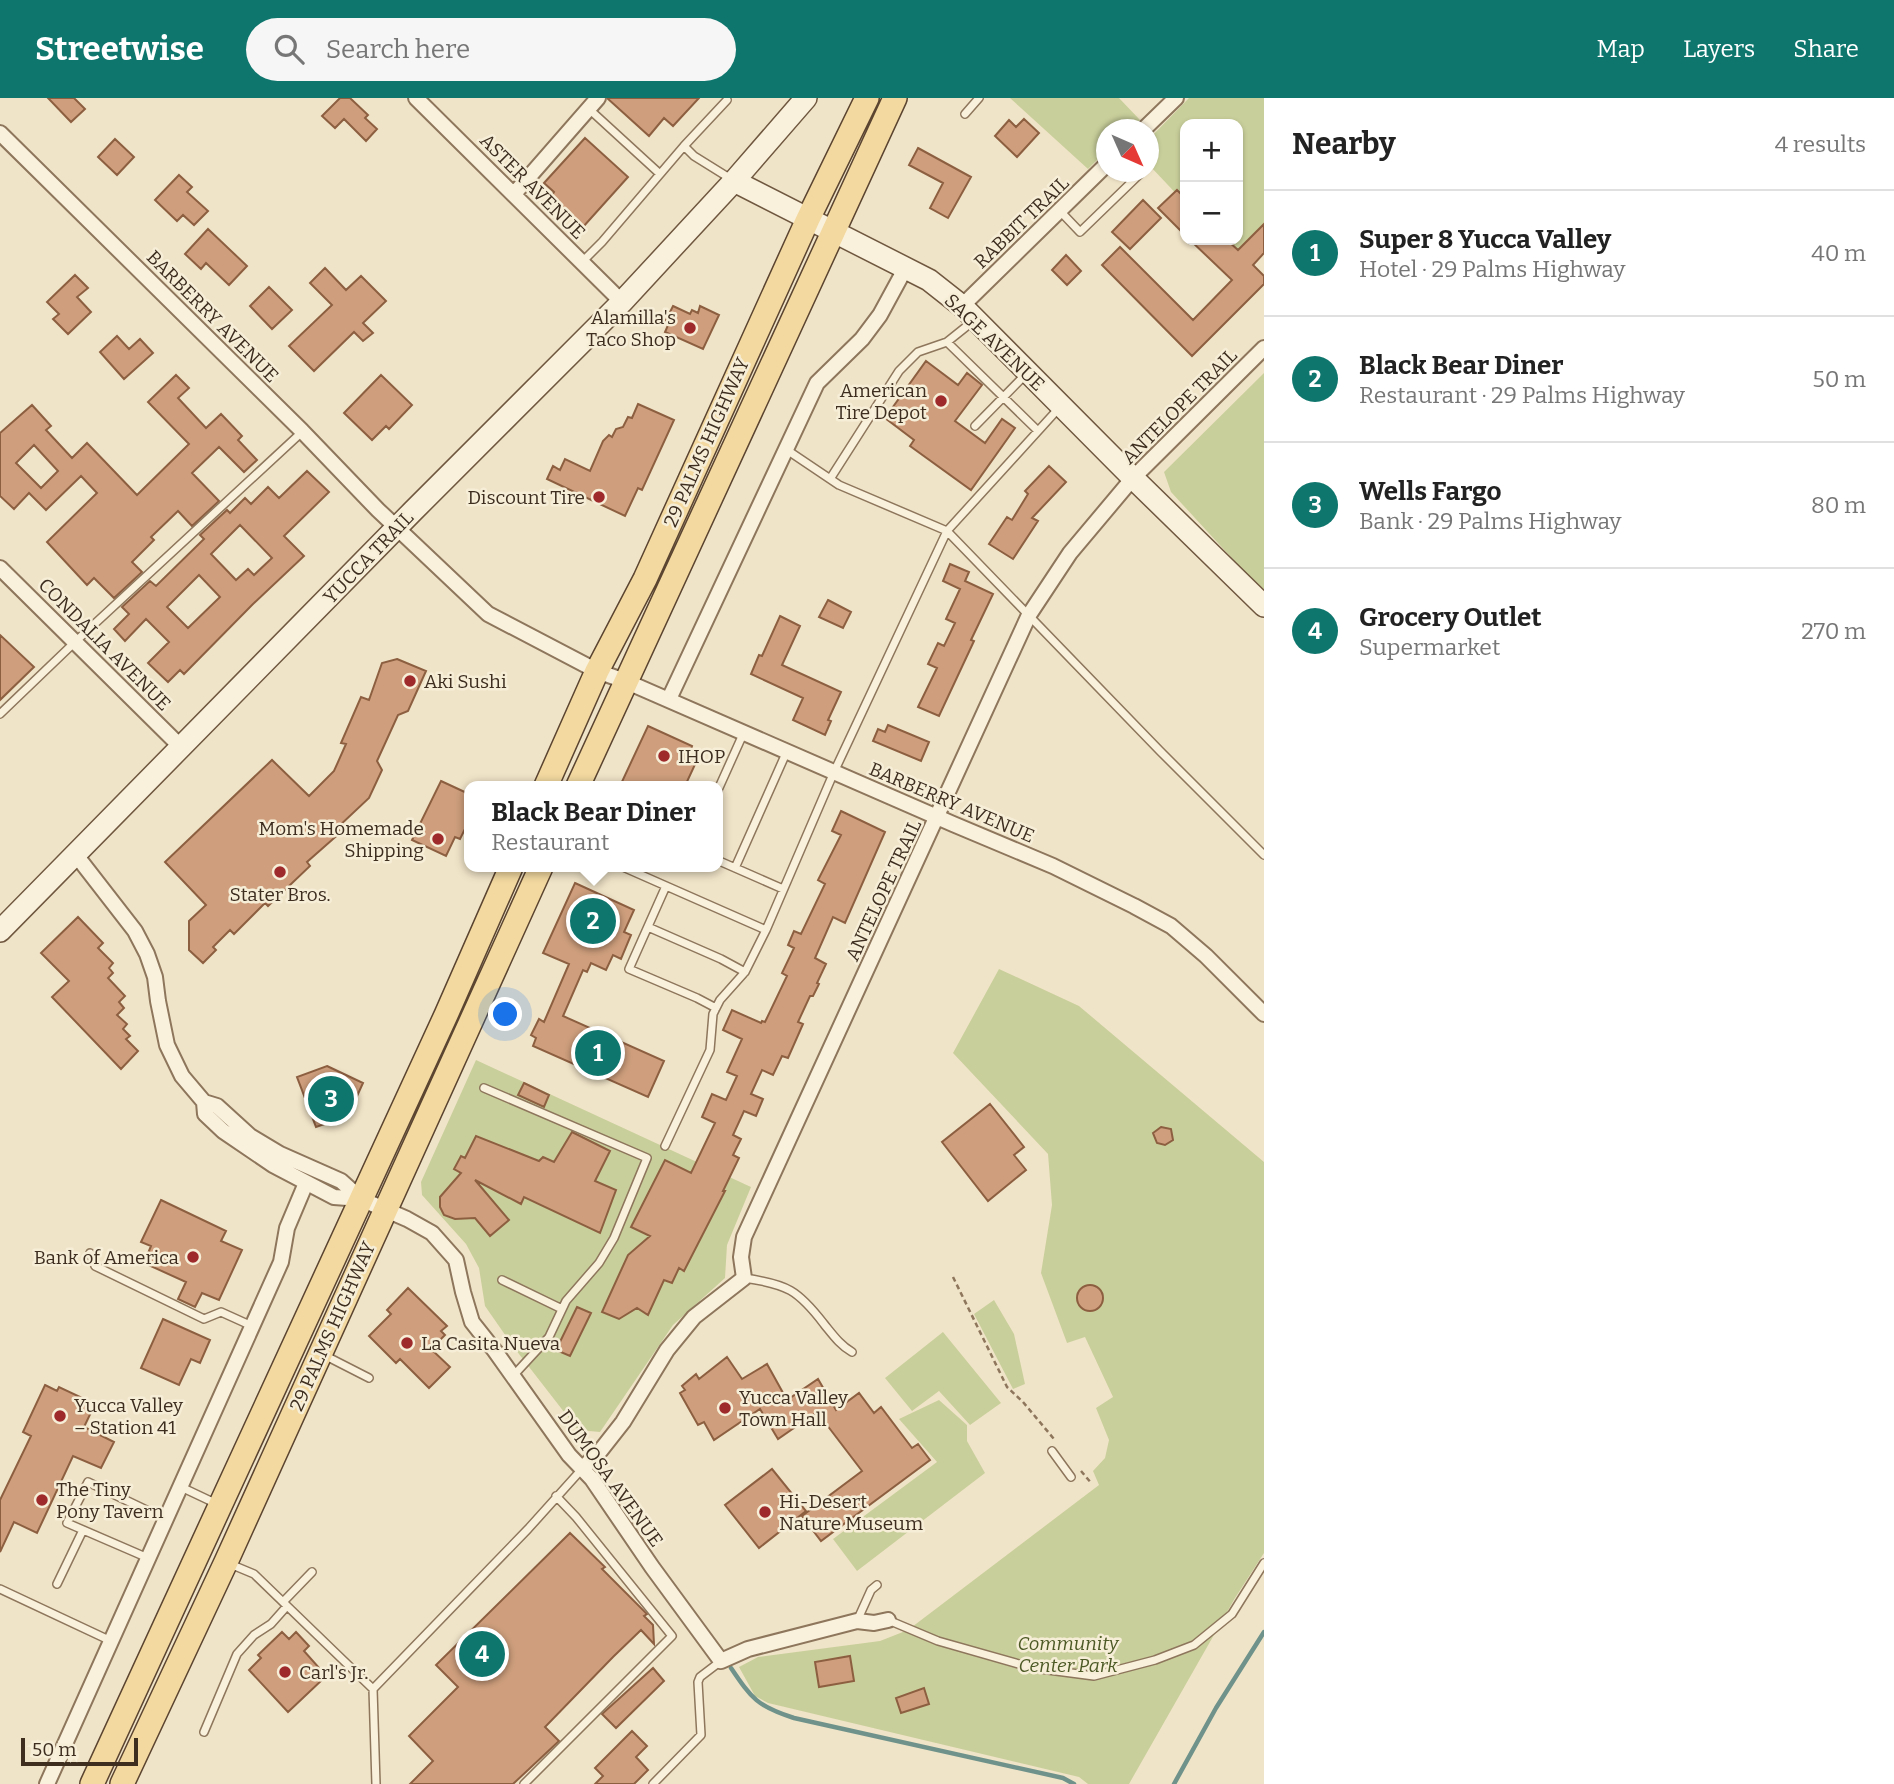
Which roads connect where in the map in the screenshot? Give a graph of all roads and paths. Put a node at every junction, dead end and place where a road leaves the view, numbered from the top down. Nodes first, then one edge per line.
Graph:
1 (416, 98) edge
2 (806, 98) edge
3 (867, 98) edge
4 (895, 98) edge
5 (979, 98) edge
6 (1176, 98) edge
7 (727, 100) dead end
8 (593, 104) edge
9 (965, 114) dead end
10 (1154, 119) edge
11 (0, 133) edge
12 (684, 146) junction
13 (660, 174) junction
14 (1096, 176) edge
15 (734, 181) junction
16 (1132, 182) edge
17 (514, 194) junction
18 (1060, 211) junction
19 (808, 219) junction
20 (834, 232) junction
21 (582, 262) junction
22 (905, 268) junction
23 (622, 302) junction
24 (969, 313) junction
25 (947, 342) junction
26 (1264, 348) edge
27 (1028, 373) junction
28 (1003, 398) junction
29 (1061, 406) junction
30 (975, 426) dead end
31 (302, 431) junction
32 (1038, 431) junction
33 (786, 450) junction
34 (1133, 478) junction
35 (830, 479) junction
36 (398, 527) junction
37 (947, 531) junction
38 (0, 568) edge
39 (1264, 606) edge
40 (1029, 615) junction
41 (75, 642) junction
42 (597, 671) junction
43 (625, 681) junction
44 (669, 699) junction
45 (0, 714) edge
46 (744, 732) junction
47 (182, 748) junction
48 (787, 751) junction
49 (834, 772) junction
50 (548, 781) edge
51 (580, 781) edge
52 (722, 781) edge
53 (937, 817) junction
54 (76, 855) junction
55 (1264, 855) edge
56 (723, 863) edge
57 (735, 868) junction
58 (509, 872) edge
59 (539, 872) edge
60 (635, 872) edge
61 (667, 886) junction
62 (783, 890) junction
63 (648, 927) junction
64 (766, 930) junction
65 (0, 931) edge
66 (745, 972) junction
67 (716, 1008) junction
68 (1264, 1014) edge
69 (484, 1088) dead end
70 (204, 1102) junction
71 (665, 1146) dead end
72 (306, 1182) junction
73 (361, 1199) junction
74 (385, 1209) junction
75 (90, 1253) dead end
76 (953, 1277) dead end
77 (744, 1278) junction
78 (502, 1280) dead end
79 (562, 1309) junction
80 (252, 1326) junction
81 (852, 1352) dead end
82 (321, 1353) junction
83 (513, 1376) junction
84 (369, 1378) dead end
85 (1056, 1441) dead end
86 (1052, 1451) dead end
87 (582, 1469) junction
88 (1080, 1470) dead end
89 (1071, 1477) dead end
90 (1092, 1484) dead end
91 (180, 1487) junction
92 (556, 1496) junction
93 (221, 1506) junction
94 (166, 1519) junction
95 (83, 1530) junction
96 (148, 1558) junction
97 (226, 1562) junction
98 (1264, 1563) edge
99 (312, 1572) dead end
100 (57, 1584) dead end
101 (877, 1585) dead end
102 (0, 1588) edge
103 (285, 1604) junction
104 (888, 1620) joint
105 (857, 1621) junction
106 (110, 1641) junction
107 (721, 1661) junction
108 (373, 1689) junction
109 (204, 1732) dead end
110 (47, 1784) edge
111 (92, 1784) edge
112 (122, 1784) edge
113 (376, 1784) edge
114 (524, 1784) edge
115 (653, 1784) edge

1 - 17 street, ASTER AVENUE
2 - 15 street
3 - 19 main road, 29 PALMS HIGHWAY
4 - 20 main road, 29 PALMS HIGHWAY
5 - 9 lane
6 - 10 street
7 - 12 lane
8 - 13 lane
8 - 17 street
11 - 31 street, BARBERRY AVENUE
12 - 13 lane
12 - 15 lane
13 - 21 lane
14 - 18 street, RABBIT TRAIL
15 - 19 street, SAGE AVENUE
15 - 23 street, YUCCA TRAIL
16 - 18 lane
17 - 21 street, ASTER AVENUE
18 - 24 street, RABBIT TRAIL
19 - 20 street, SAGE AVENUE
19 - 42 main road, 29 PALMS HIGHWAY
20 - 22 street, SAGE AVENUE
20 - 43 main road, 29 PALMS HIGHWAY
21 - 23 street, ASTER AVENUE
22 - 24 street, SAGE AVENUE
22 - 33 street
23 - 36 street, YUCCA TRAIL
24 - 25 lane
24 - 27 street, SAGE AVENUE
25 - 28 lane
25 - 35 lane
26 - 34 street, ANTELOPE TRAIL
27 - 28 lane
27 - 29 street, SAGE AVENUE
28 - 30 lane
28 - 32 lane
29 - 32 lane
29 - 34 street, SAGE AVENUE
31 - 36 street, BARBERRY AVENUE
31 - 41 lane
32 - 37 lane
33 - 35 lane
33 - 44 street
34 - 39 street, SAGE AVENUE
34 - 40 street, ANTELOPE TRAIL
35 - 37 lane
36 - 42 street, BARBERRY AVENUE
36 - 47 street, YUCCA TRAIL
37 - 40 lane
37 - 49 lane
38 - 41 street, CONDALIA AVENUE
40 - 53 street, ANTELOPE TRAIL
40 - 55 lane
41 - 45 lane
41 - 47 street, CONDALIA AVENUE
42 - 43 street, BARBERRY AVENUE
42 - 50 main road, 29 PALMS HIGHWAY
43 - 44 street, BARBERRY AVENUE
43 - 51 main road, 29 PALMS HIGHWAY
44 - 46 street, BARBERRY AVENUE
46 - 48 street, BARBERRY AVENUE
46 - 52 lane
47 - 54 street, YUCCA TRAIL
48 - 49 street, BARBERRY AVENUE
48 - 57 lane
49 - 53 street, BARBERRY AVENUE
49 - 62 lane
53 - 68 street, BARBERRY AVENUE
53 - 77 street, ANTELOPE TRAIL
54 - 65 street, YUCCA TRAIL
54 - 70 street, DUMOSA AVENUE
56 - 57 lane
57 - 62 lane
58 - 73 main road, 29 PALMS HIGHWAY
59 - 74 main road, 29 PALMS HIGHWAY
60 - 61 lane
61 - 63 lane
61 - 64 lane
62 - 64 lane
63 - 66 lane
63 - 67 lane
64 - 66 lane
66 - 67 lane
67 - 71 lane
69 - 79 lane
70 - 72 street, DUMOSA AVENUE
70 - 73 street, DUMOSA AVENUE
72 - 73 street, DUMOSA AVENUE
72 - 80 street
73 - 74 street, DUMOSA AVENUE
73 - 93 main road, 29 PALMS HIGHWAY
74 - 82 main road, 29 PALMS HIGHWAY
74 - 83 street, DUMOSA AVENUE
75 - 80 lane
76 - 85 path
77 - 81 lane
77 - 87 street
78 - 79 lane
79 - 83 lane
80 - 91 street
82 - 84 lane
82 - 97 main road, 29 PALMS HIGHWAY
83 - 87 street, DUMOSA AVENUE
86 - 89 lane
87 - 92 lane
87 - 107 street, DUMOSA AVENUE
88 - 90 path
91 - 93 lane
91 - 94 street
92 - 108 lane
92 - 114 lane
93 - 111 main road, 29 PALMS HIGHWAY
94 - 95 lane
94 - 96 street
95 - 96 lane
95 - 100 lane
96 - 106 street
97 - 103 lane
97 - 112 main road, 29 PALMS HIGHWAY
98 - 104 lane
99 - 103 lane
101 - 105 lane
102 - 106 lane
103 - 108 lane
103 - 109 lane
104 - 105 street
105 - 107 street
106 - 110 street
107 - 115 lane
108 - 113 lane

